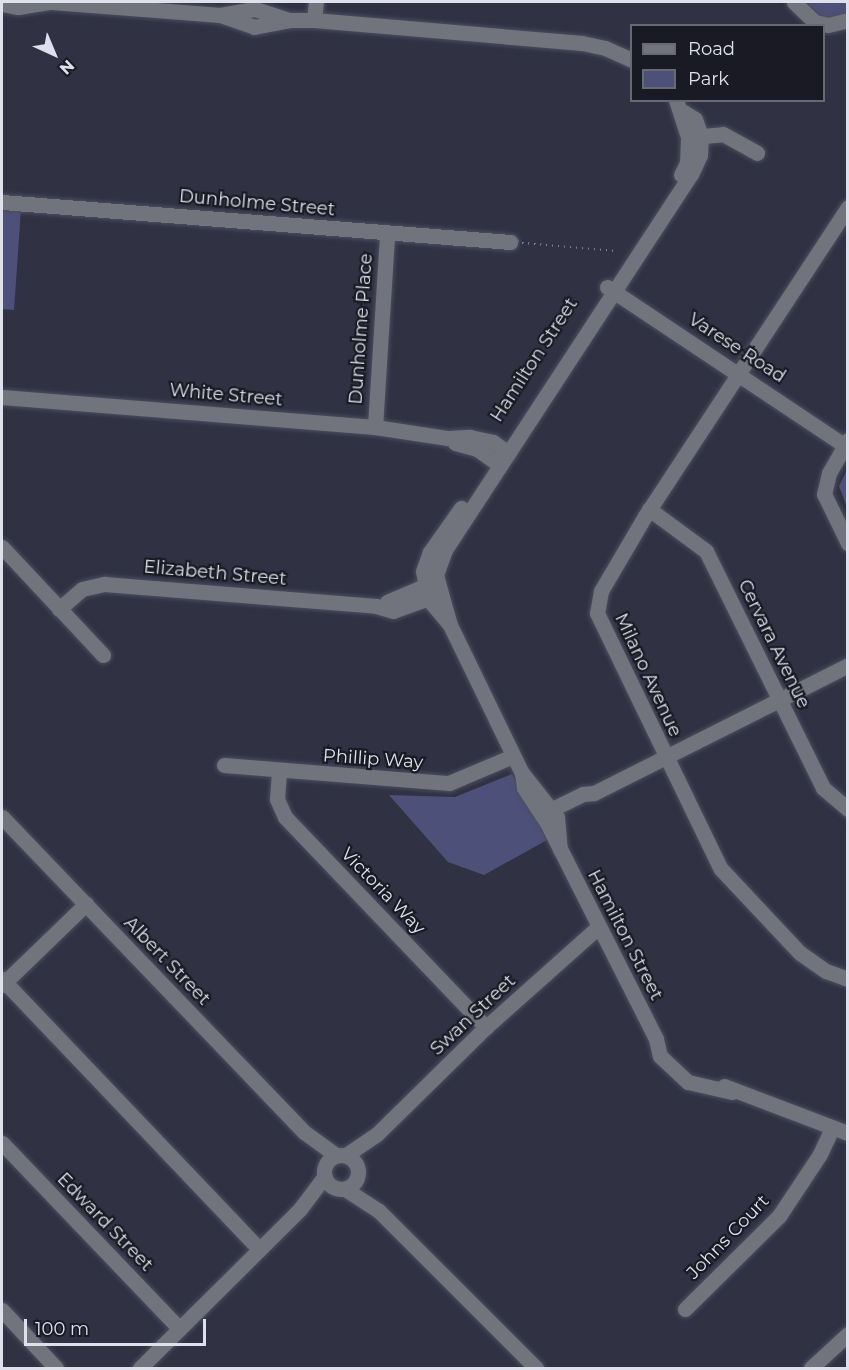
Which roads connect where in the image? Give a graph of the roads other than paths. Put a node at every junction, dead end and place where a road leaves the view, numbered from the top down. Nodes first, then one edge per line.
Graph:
1 (51, 2) edge
2 (316, 2) edge
3 (794, 2) edge
4 (2, 4) edge
5 (314, 20) junction
6 (848, 20) edge
7 (824, 24) edge
8 (825, 24) edge
9 (630, 59) edge
10 (679, 106) edge
11 (695, 136) junction
12 (757, 153) dead end
13 (2, 201) edge
14 (848, 207) edge
15 (387, 234) junction
16 (510, 242) road end
17 (610, 289) junction
18 (742, 374) junction
19 (2, 397) edge
20 (375, 427) junction
21 (846, 442) edge
22 (500, 456) junction
23 (649, 509) junction
24 (848, 543) edge
25 (2, 547) edge
26 (433, 592) junction
27 (59, 609) junction
28 (103, 655) dead end
29 (848, 665) edge
30 (780, 700) junction
31 (513, 756) junction
32 (665, 758) junction
33 (224, 765) dead end
34 (279, 771) junction
35 (848, 810) edge
36 (550, 816) junction
37 (2, 817) edge
38 (86, 904) junction
39 (597, 928) junction
40 (848, 979) edge
41 (3, 982) edge
42 (486, 1027) junction
43 (832, 1128) junction
44 (304, 1132) junction
45 (848, 1133) edge
46 (378, 1134) junction
47 (2, 1143) edge
48 (341, 1155) junction
49 (357, 1172) junction
50 (332, 1180) junction
51 (379, 1211) junction
52 (259, 1249) junction
53 (685, 1309) dead end
54 (2, 1311) edge
55 (180, 1329) junction
56 (848, 1334) edge
57 (848, 1348) edge
58 (56, 1368) edge
59 (140, 1368) edge
60 (536, 1368) edge
61 (811, 1368) edge
62 (826, 1368) edge

1 - 4 street
1 - 5 street
2 - 5 street
3 - 7 street
5 - 9 street
6 - 8 street
10 - 11 street, Hamilton Street
11 - 12 street
11 - 17 street, Hamilton Street
13 - 15 street, Dunholme Street
14 - 18 street, Milano Avenue
15 - 16 street, Dunholme Street
15 - 20 street, Dunholme Place
17 - 18 street, Varese Road
17 - 22 street, Hamilton Street
18 - 21 street, Varese Road
18 - 23 street, Milano Avenue
19 - 20 street, White Street
20 - 22 street, White Street
21 - 24 street
22 - 26 street, Hamilton Street
23 - 30 street, Cervara Avenue
23 - 32 street, Milano Avenue
25 - 27 street
26 - 27 street, Elizabeth Street
26 - 31 street, Hamilton Street
27 - 28 street
29 - 30 street
30 - 32 street
30 - 35 street, Cervara Avenue
31 - 34 street, Phillip Way
31 - 36 street, Hamilton Street
32 - 36 street
32 - 40 street, Milano Avenue
33 - 34 street, Phillip Way
34 - 42 street, Victoria Way
36 - 39 street, Hamilton Street
37 - 38 street, Albert Street
38 - 41 street
38 - 44 street, Albert Street
39 - 42 street, Swan Street
39 - 43 street, Hamilton Street
41 - 52 street
42 - 46 street, Swan Street
43 - 45 street, Hamilton Street
43 - 53 street, Johns Court
44 - 48 street, Albert Street
44 - 50 street, Albert Street
46 - 48 street, Swan Street
46 - 49 street, Swan Street
47 - 55 street, Edward Street
48 - 49 street, Albert Street
48 - 50 street, Swan Street
49 - 50 street, Swan Street
49 - 51 street, Albert Street
50 - 51 street, Albert Street
50 - 52 street
51 - 60 street, Albert Street
52 - 55 street
54 - 58 street
55 - 59 street
56 - 61 street
57 - 62 street

